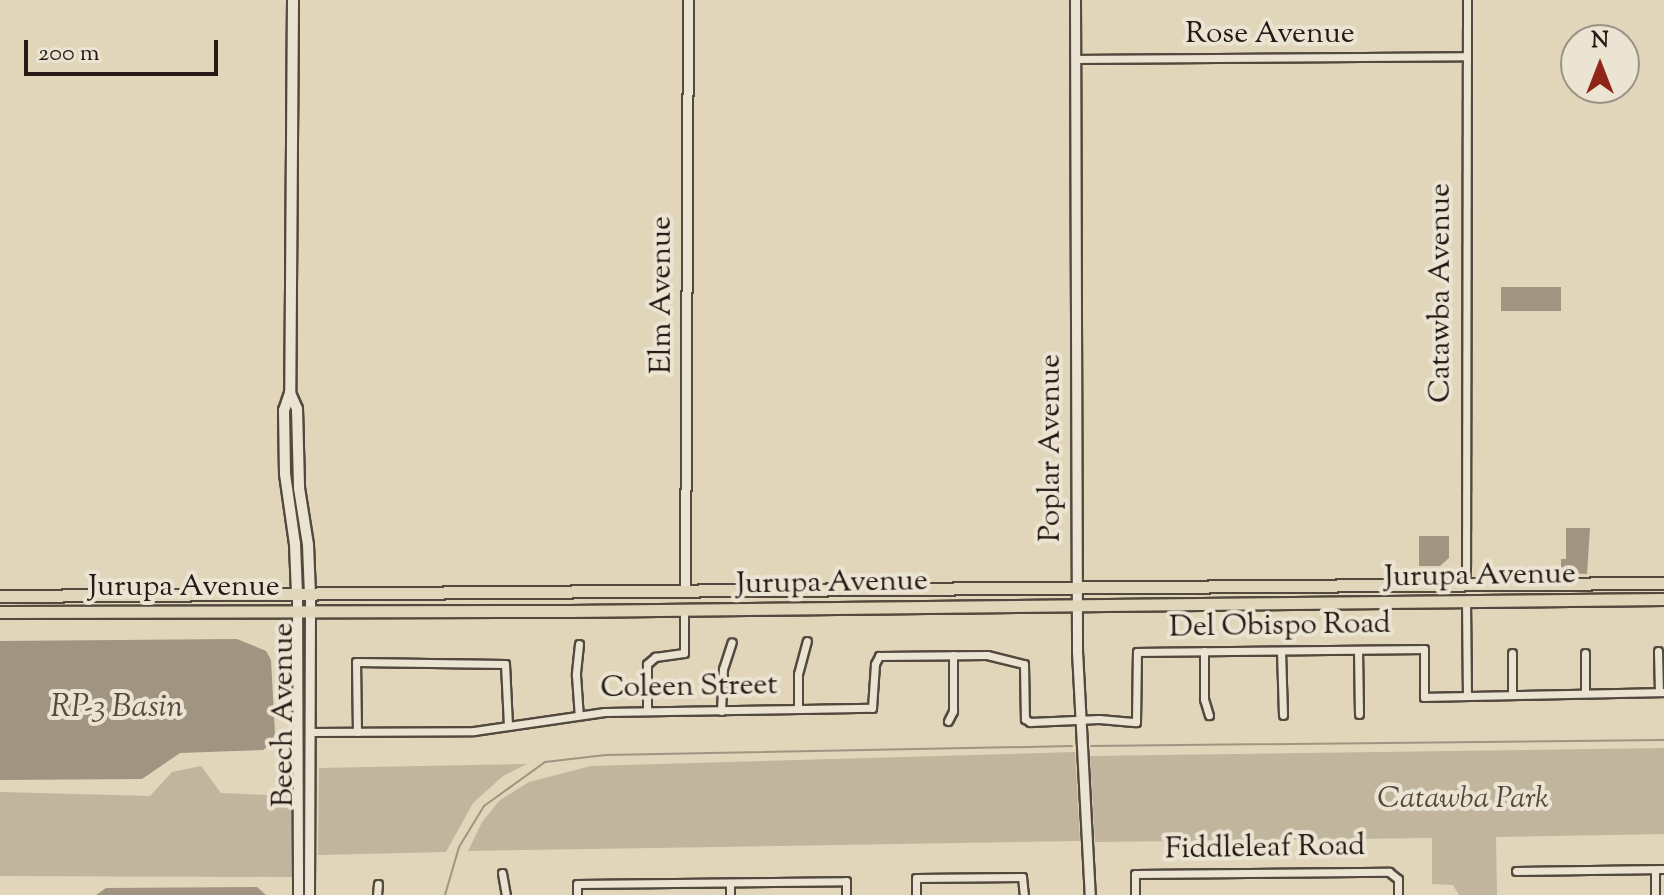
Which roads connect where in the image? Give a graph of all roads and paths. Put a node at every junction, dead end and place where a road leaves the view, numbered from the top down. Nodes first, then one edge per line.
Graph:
1 (293, 0) edge
2 (688, 0) edge
3 (1075, 0) edge
4 (1467, 0) edge
5 (1466, 56) junction
6 (1075, 59) junction
7 (1664, 583) edge
8 (1466, 585) junction
9 (1077, 589) junction
10 (685, 591) junction
11 (303, 594) junction
12 (0, 596) edge
13 (1664, 599) edge
14 (1466, 601) junction
15 (1077, 606) junction
16 (684, 609) junction
17 (0, 612) edge
18 (303, 612) junction
19 (807, 641) dead end
20 (732, 642) dead end
21 (579, 644) dead end
22 (1358, 650) junction
23 (1204, 651) junction
24 (1281, 651) junction
25 (1658, 651) dead end
26 (1512, 653) dead end
27 (1585, 653) dead end
28 (953, 655) junction
29 (1661, 692) edge
30 (1585, 693) junction
31 (1512, 694) junction
32 (1467, 696) junction
33 (798, 709) junction
34 (647, 711) junction
35 (721, 711) junction
36 (579, 714) junction
37 (1359, 714) dead end
38 (1209, 715) dead end
39 (1283, 715) dead end
40 (1080, 720) junction
41 (948, 721) dead end
42 (508, 726) junction
43 (309, 732) junction
44 (357, 732) junction
45 (1660, 870) edge
46 (1516, 871) dead end
47 (502, 873) dead end
48 (730, 883) junction
49 (378, 884) dead end
50 (298, 895) edge
51 (309, 895) edge
52 (377, 895) edge
53 (506, 895) edge
54 (577, 895) edge
55 (730, 895) edge
56 (846, 895) edge
57 (916, 895) edge
58 (1024, 895) edge
59 (1090, 895) edge
60 (1135, 895) edge
61 (1398, 895) edge
62 (1655, 895) edge

1 - 11 main road, Beech Avenue
2 - 10 street, Elm Avenue
3 - 6 street, Poplar Avenue
4 - 5 street, Catawba Avenue
5 - 6 street, Rose Avenue
5 - 8 street, Catawba Avenue
6 - 9 street, Poplar Avenue
7 - 8 main road, Jurupa Avenue
8 - 9 main road, Jurupa Avenue
9 - 10 main road, Jurupa Avenue
9 - 15 street, Poplar Avenue
10 - 11 main road, Jurupa Avenue
11 - 12 main road, Jurupa Avenue
11 - 18 street, Beech Avenue
13 - 14 main road, Jurupa Avenue
14 - 15 main road, Jurupa Avenue
14 - 32 street
15 - 16 main road, Jurupa Avenue
15 - 40 street, Poplar Avenue
16 - 18 main road, Jurupa Avenue
16 - 34 street
17 - 18 main road, Jurupa Avenue
18 - 43 street, Beech Avenue
18 - 50 street, Beech Avenue
19 - 33 street
20 - 35 street
21 - 36 street
22 - 24 street, Del Obispo Road
22 - 32 street, Del Obispo Road
22 - 37 street
23 - 24 street, Del Obispo Road
23 - 38 street
23 - 40 street, Del Obispo Road
24 - 39 street
25 - 29 street
26 - 31 street
27 - 30 street
28 - 33 street, Coleen Street
28 - 40 street, Coleen Street
28 - 41 street
29 - 30 street
30 - 31 street
31 - 32 street
33 - 35 street, Coleen Street
34 - 35 street, Coleen Street
34 - 36 street, Coleen Street
36 - 42 street, Coleen Street
40 - 59 street, Poplar Avenue
42 - 44 street, Coleen Street
42 - 44 street
43 - 44 street, Coleen Street
43 - 51 street, Beech Avenue
45 - 46 street
45 - 62 street
47 - 53 street
48 - 54 street
48 - 55 street
48 - 56 street
49 - 52 street
57 - 58 street
60 - 61 street, Fiddleleaf Road

